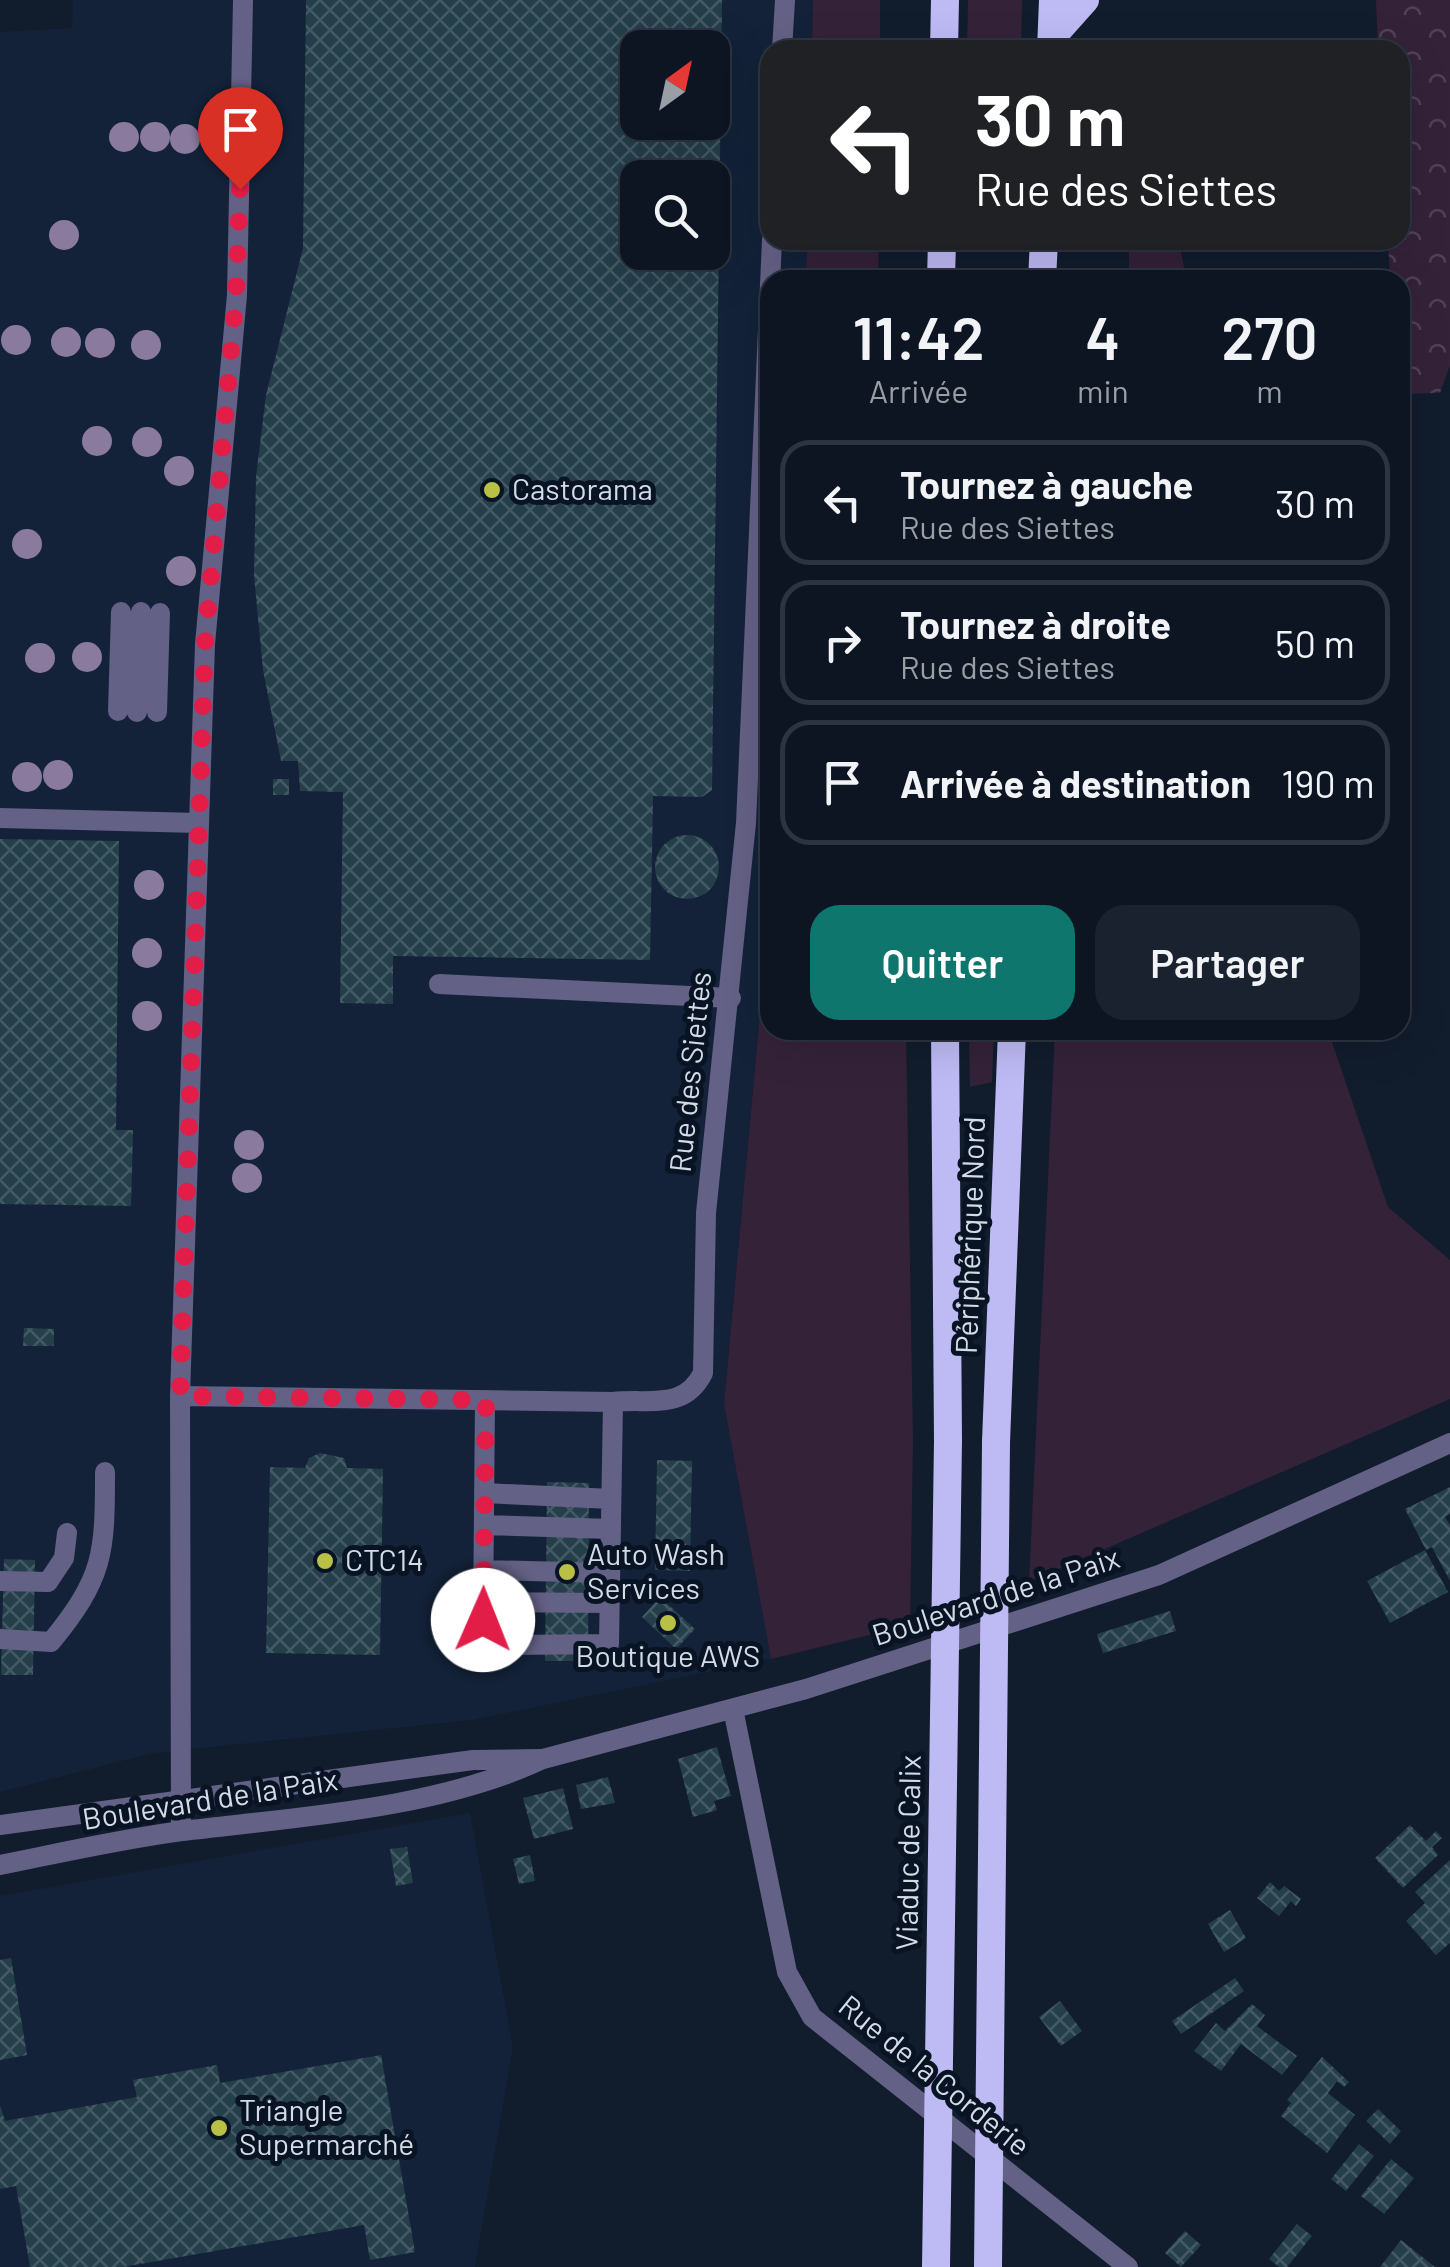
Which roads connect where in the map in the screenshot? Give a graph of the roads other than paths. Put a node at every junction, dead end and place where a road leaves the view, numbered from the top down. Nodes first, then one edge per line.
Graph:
1 (243, 0) edge
2 (785, 0) edge
3 (945, 0) edge
4 (1052, 0) edge
5 (1085, 0) edge
6 (783, 40) edge
7 (944, 40) edge
8 (1052, 40) edge
9 (1054, 40) edge
10 (760, 509) edge
11 (141, 612) joint
12 (0, 818) edge
13 (198, 823) junction
14 (440, 984) dead end
15 (731, 998) junction
16 (944, 1040) edge
17 (1012, 1040) edge
18 (180, 1396) junction
19 (486, 1400) junction
20 (613, 1402) junction
21 (948, 1440) joint
22 (1450, 1442) edge
23 (105, 1472) dead end
24 (484, 1493) junction
25 (611, 1499) junction
26 (484, 1525) junction
27 (611, 1529) junction
28 (67, 1533) dead end
29 (484, 1570) junction
30 (610, 1573) junction
31 (0, 1581) edge
32 (483, 1602) junction
33 (609, 1603) junction
34 (0, 1640) edge
35 (733, 1710) junction
36 (543, 1759) junction
37 (180, 1800) junction
38 (0, 1825) edge
39 (181, 1832) junction
40 (0, 1865) edge
41 (936, 2267) edge
42 (988, 2267) edge
43 (1128, 2267) edge

1 - 13 street
2 - 6 street
3 - 7 highway
4 - 8 highway
5 - 9 highway
10 - 15 street, Rue des Siettes
11 - 11 street
12 - 13 street
13 - 18 street
14 - 15 street
15 - 20 street, Rue des Siettes
16 - 21 highway, Périphérique Nord
17 - 42 highway, Périphérique Nord, bridge
18 - 19 street, Rue des Siettes
18 - 37 street
19 - 20 street, Rue des Siettes
19 - 24 street
20 - 25 street
21 - 41 highway, Viaduc de Calix, bridge
22 - 35 street, Boulevard de la Paix
23 - 34 street
24 - 25 street
24 - 26 street
25 - 27 street
26 - 27 street
26 - 29 street
27 - 30 street
28 - 31 street
29 - 30 street
29 - 32 street
30 - 33 street
32 - 33 street
32 - 33 street
35 - 36 street, Boulevard de la Paix
35 - 43 street, Rue de la Corderie
36 - 37 street, Boulevard de la Paix
36 - 39 street, Boulevard de la Paix
37 - 38 street, Boulevard de la Paix
37 - 39 street
39 - 40 street, Boulevard de la Paix

